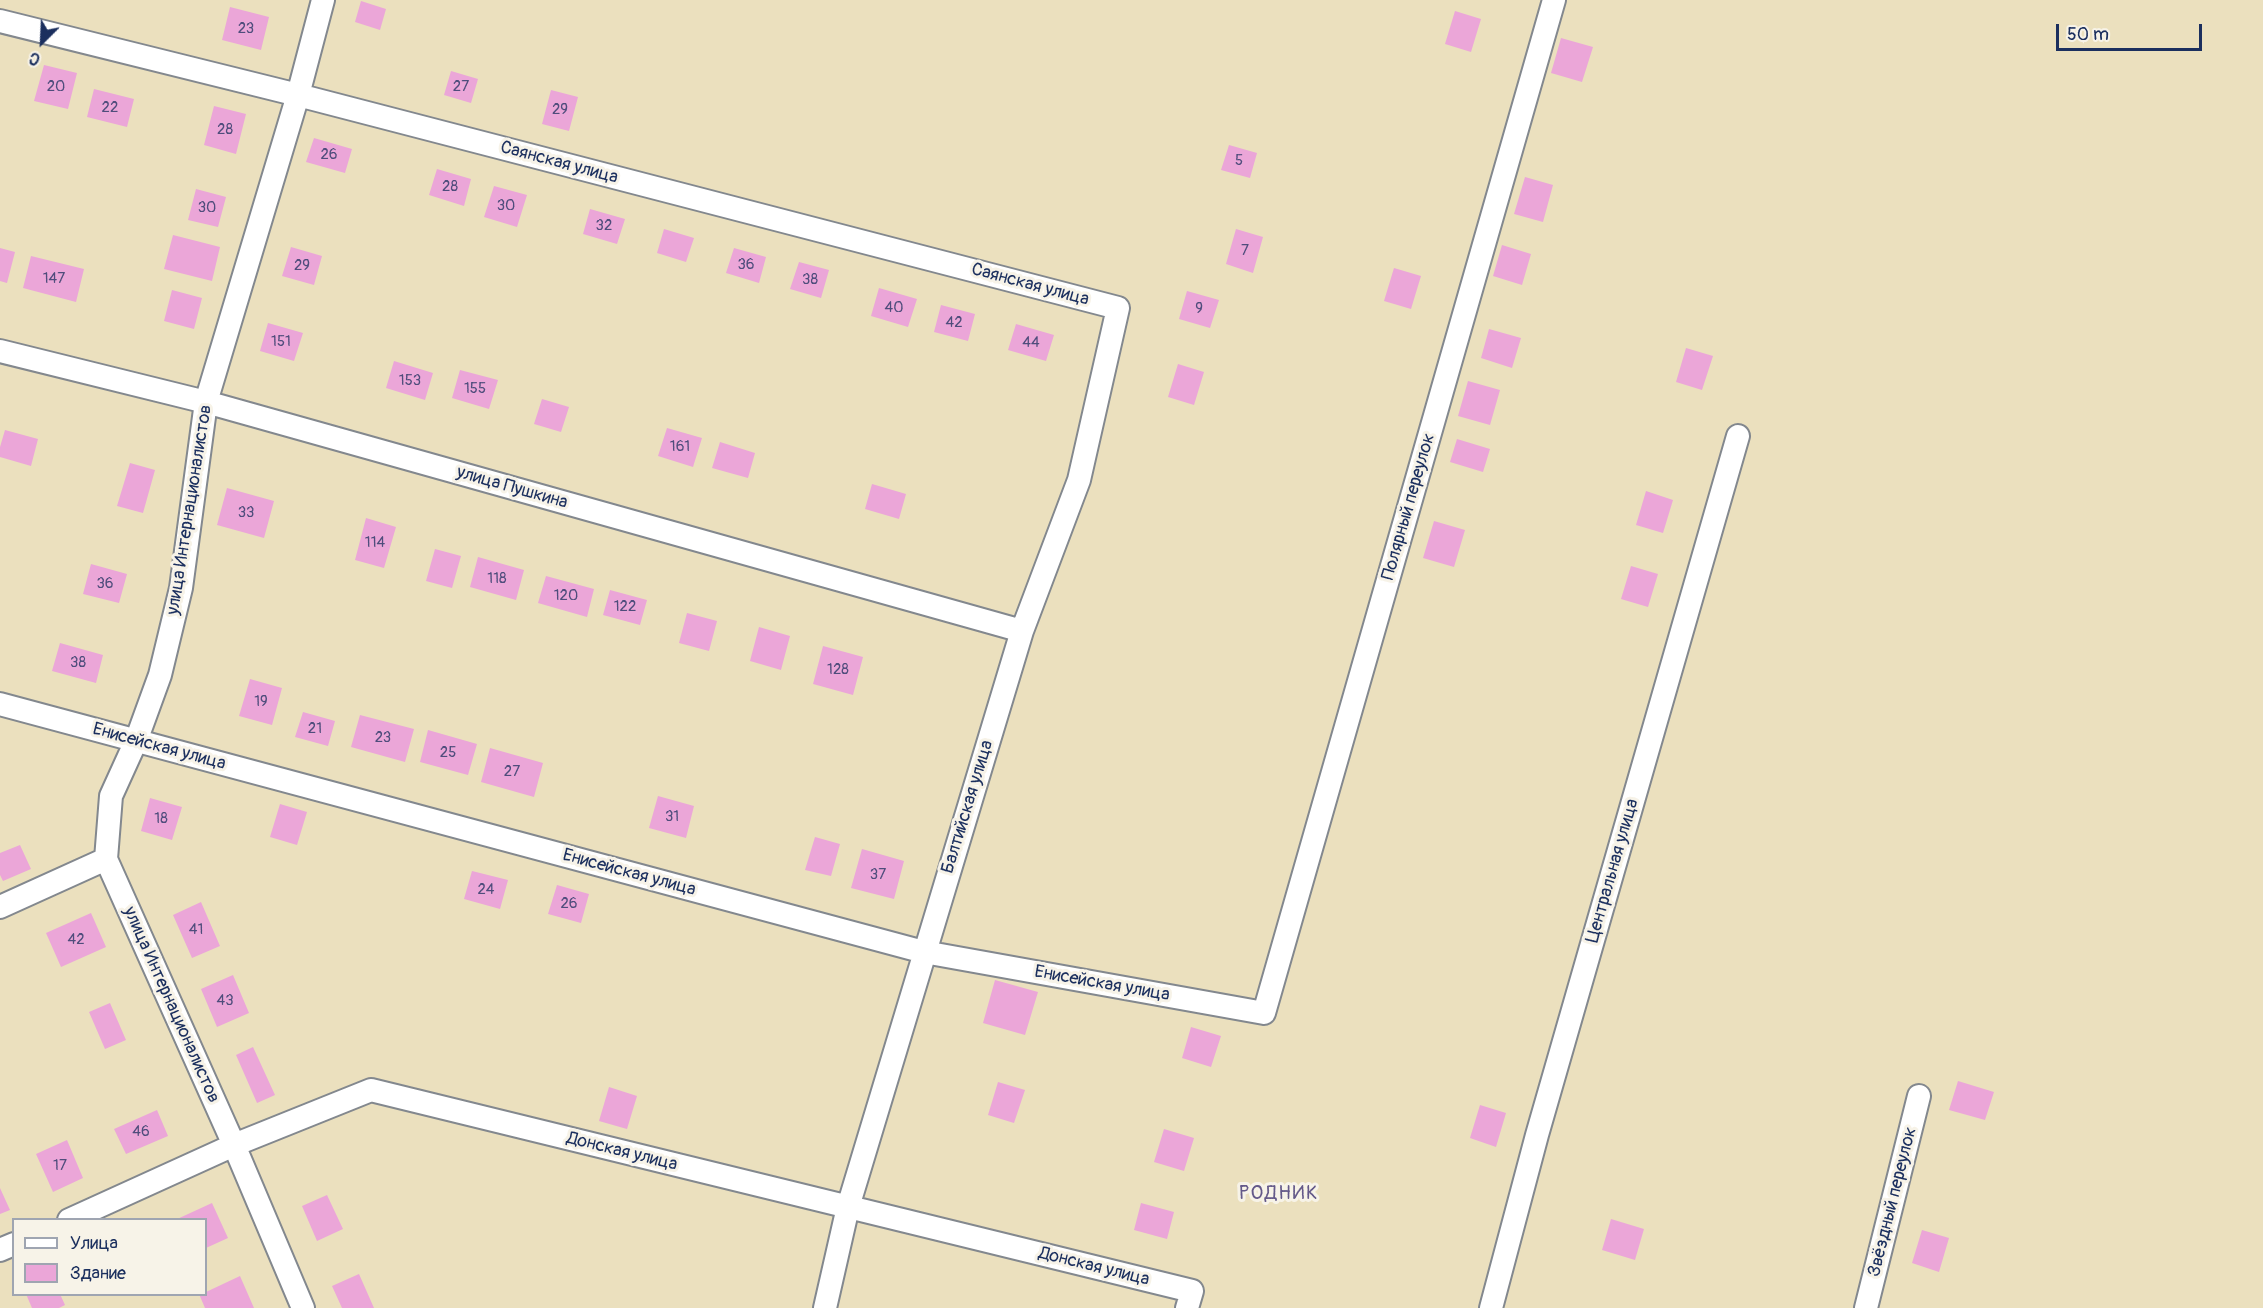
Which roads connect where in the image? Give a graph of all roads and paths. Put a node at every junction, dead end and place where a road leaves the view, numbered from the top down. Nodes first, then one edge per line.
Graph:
1 (323, 0) edge
2 (1554, 0) edge
3 (0, 21) edge
4 (298, 95) junction
5 (1118, 308) joint
6 (0, 351) edge
7 (206, 402) junction
8 (1738, 436) dead end
9 (1022, 631) junction
10 (0, 704) edge
11 (136, 741) junction
12 (106, 859) junction
13 (0, 907) edge
14 (924, 952) junction
15 (1264, 1013) joint
16 (1919, 1096) dead end
17 (234, 1145) junction
18 (848, 1207) junction
19 (73, 1218) edge
20 (1190, 1300) edge
21 (303, 1308) edge
22 (825, 1308) edge
23 (1491, 1308) edge
24 (1866, 1308) edge

1 - 4 street, улица Интернационалистов
2 - 15 street, Полярный переулок
3 - 4 street, Саянская улица
4 - 5 street, Саянская улица
4 - 7 street, улица Интернационалистов
5 - 9 street, Балтийская улица
6 - 7 street, улица Пушкина
7 - 9 street, улица Пушкина
7 - 11 street, улица Интернационалистов
8 - 23 street, Центральная улица
9 - 14 street, Балтийская улица
10 - 11 street, Енисейская улица
11 - 12 street, улица Интернационалистов
11 - 14 street, Енисейская улица
12 - 13 street
12 - 17 street, улица Интернационалистов
14 - 15 street, Енисейская улица
14 - 18 street, Балтийская улица
16 - 24 street, Звёздный переулок
17 - 18 street, Донская улица
17 - 19 street, Донская улица
17 - 21 street, улица Интернационалистов
18 - 20 street, Донская улица
18 - 22 street, Балтийская улица

